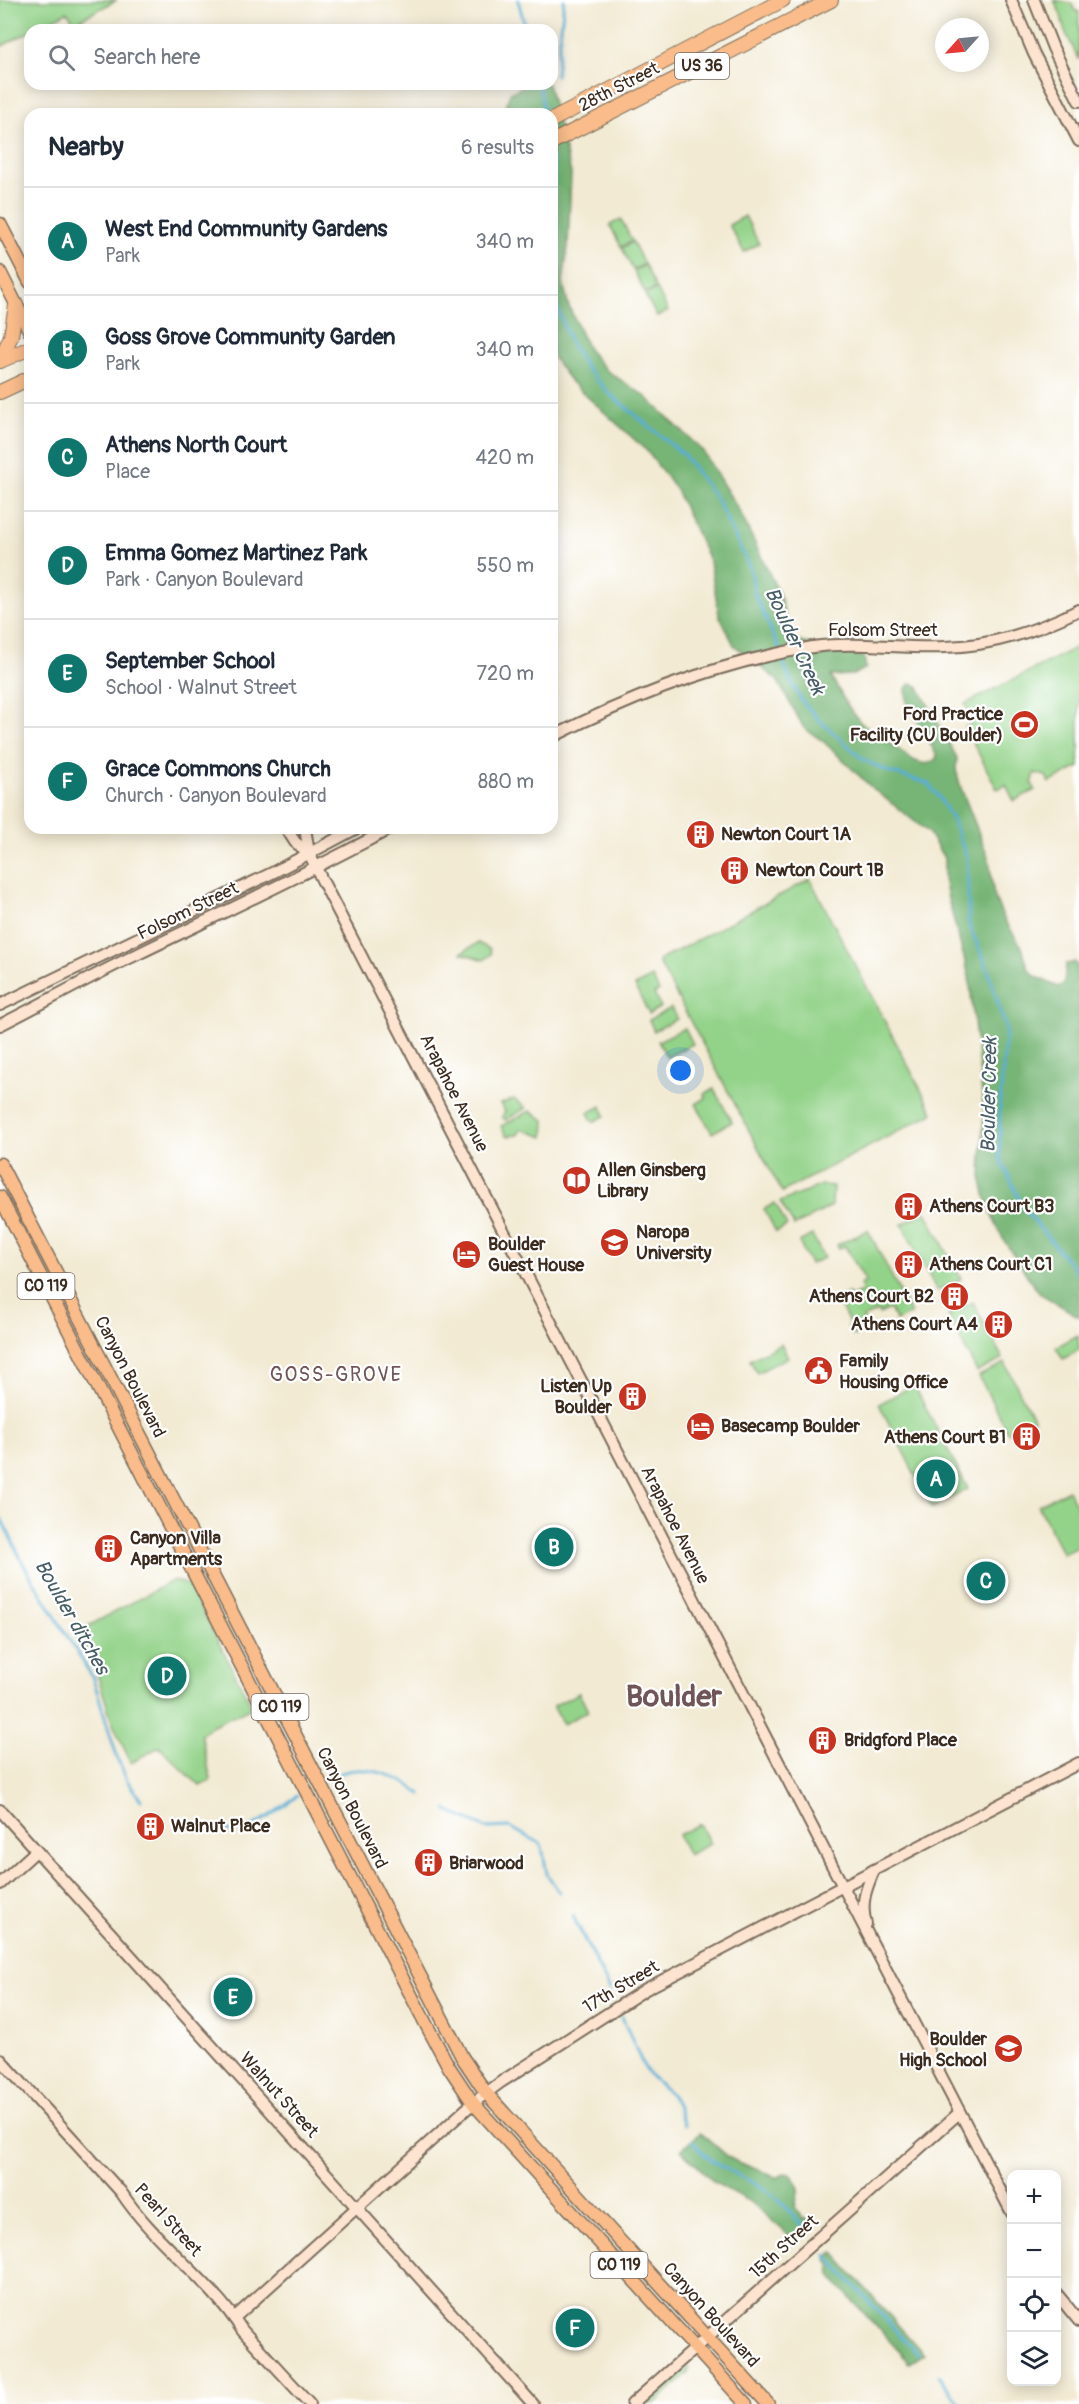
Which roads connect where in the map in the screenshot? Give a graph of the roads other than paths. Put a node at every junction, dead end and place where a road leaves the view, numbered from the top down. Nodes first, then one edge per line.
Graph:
1 (783, 0) edge
2 (831, 0) edge
3 (1011, 0) edge
4 (1034, 0) edge
5 (1079, 101) edge
6 (558, 117) edge
7 (558, 139) edge
8 (1079, 141) edge
9 (0, 224) edge
10 (24, 270) edge
11 (0, 272) edge
12 (16, 305) junction
13 (24, 320) edge
14 (24, 351) edge
15 (0, 361) edge
16 (24, 381) edge
17 (0, 392) edge
18 (1079, 610) edge
19 (558, 734) edge
20 (290, 834) edge
21 (306, 834) edge
22 (345, 834) edge
23 (379, 834) edge
24 (309, 853) junction
25 (316, 867) junction
26 (0, 1005) edge
27 (0, 1025) edge
28 (0, 1164) edge
29 (0, 1197) edge
30 (1079, 1763) edge
31 (0, 1810) edge
32 (36, 1851) junction
33 (874, 1870) junction
34 (0, 1884) edge
35 (842, 1886) junction
36 (873, 1946) junction
37 (0, 2059) edge
38 (486, 2092) junction
39 (473, 2103) junction
40 (959, 2113) junction
41 (1007, 2205) edge
42 (358, 2207) junction
43 (1061, 2299) edge
44 (234, 2318) junction
45 (1079, 2321) edge
46 (707, 2338) junction
47 (695, 2348) junction
48 (310, 2404) edge
49 (533, 2404) edge
50 (632, 2404) edge
51 (746, 2404) edge
52 (768, 2404) edge

1 - 6 highway, 28th Street / US 36
2 - 7 highway, 28th Street / US 36
3 - 8 main road
4 - 5 main road
9 - 10 main road
11 - 12 main road
12 - 13 main road
12 - 15 highway
14 - 15 highway
16 - 17 highway
18 - 19 main road, Folsom Street
20 - 24 main road, Arapahoe Avenue
21 - 24 main road, Arapahoe Avenue
22 - 24 main road, Folsom Street
23 - 25 main road, Folsom Street
24 - 25 main road, Arapahoe Avenue
24 - 26 main road, Folsom Street
25 - 27 main road, Folsom Street
25 - 35 main road, Arapahoe Avenue
28 - 38 main road, Canyon Boulevard / CO 119
29 - 39 main road, Canyon Boulevard / CO 119
30 - 33 main road, 17th Street
31 - 32 main road, Walnut Street
32 - 34 main road
32 - 42 main road, Walnut Street
33 - 35 main road, 17th Street
33 - 36 main road
35 - 36 main road, Arapahoe Avenue
35 - 38 main road, 17th Street
36 - 40 main road, Arapahoe Avenue
37 - 44 main road, Pearl Street
38 - 39 main road, 17th Street
38 - 46 main road, Canyon Boulevard / CO 119
39 - 42 main road, 17th Street
39 - 47 main road, Canyon Boulevard / CO 119
40 - 41 main road, Arapahoe Avenue
40 - 46 main road, 15th Street
42 - 44 main road, 17th Street
42 - 49 main road, Walnut Street
43 - 45 main road
44 - 48 main road, Pearl Street
46 - 47 main road, 15th Street
46 - 52 main road, Canyon Boulevard / CO 119
47 - 50 main road, 15th Street
47 - 51 main road, Canyon Boulevard / CO 119

